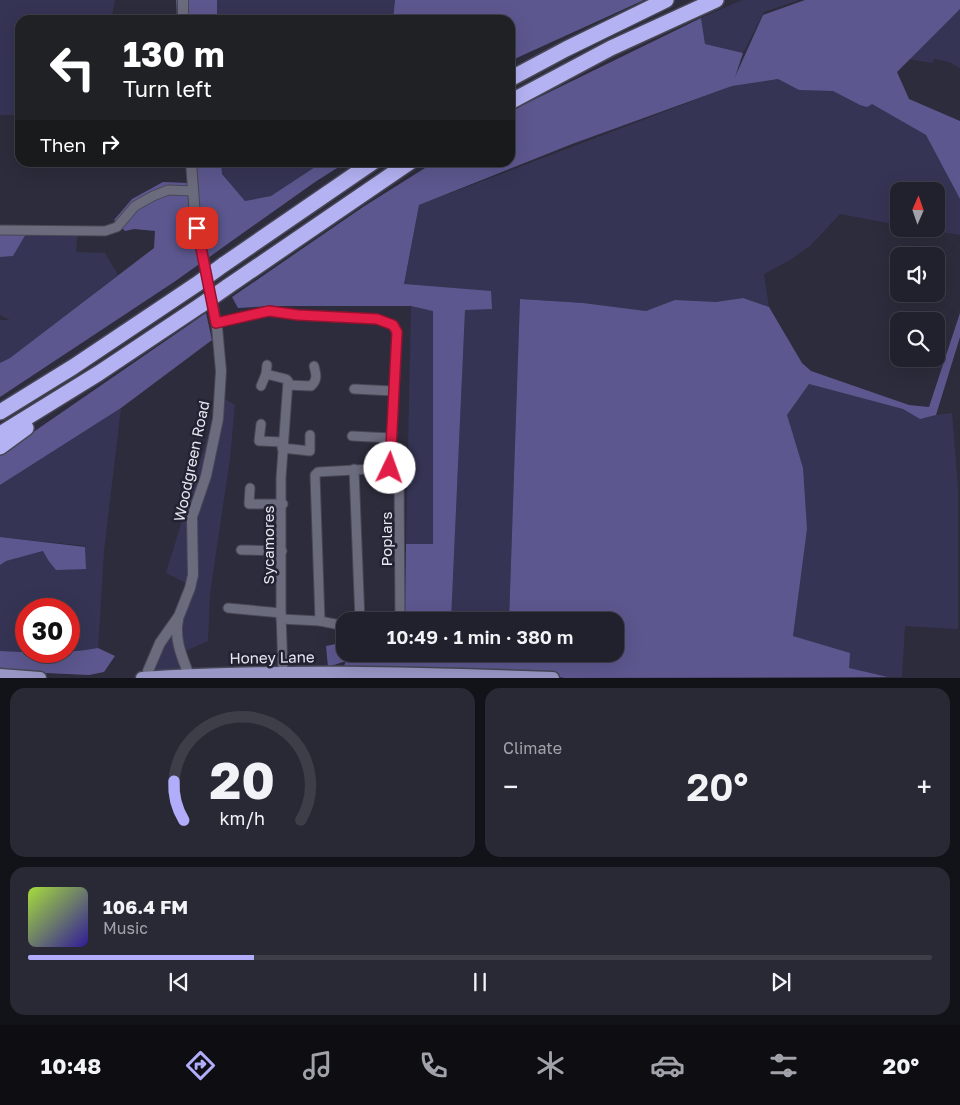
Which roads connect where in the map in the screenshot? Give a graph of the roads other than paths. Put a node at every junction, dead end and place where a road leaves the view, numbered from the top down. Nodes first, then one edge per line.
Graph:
1 (183, 0) edge
2 (666, 0) edge
3 (716, 0) edge
4 (183, 15) edge
5 (515, 76) edge
6 (515, 99) edge
7 (191, 167) edge
8 (366, 167) edge
9 (403, 167) edge
10 (193, 191) junction
11 (0, 230) edge
12 (216, 323) junction
13 (314, 366) dead end
14 (288, 385) junction
15 (261, 386) dead end
16 (354, 389) dead end
17 (393, 391) junction
18 (64, 396) junction
19 (0, 412) edge
20 (261, 424) dead end
21 (0, 434) edge
22 (310, 435) dead end
23 (352, 436) dead end
24 (391, 438) junction
25 (283, 445) junction
26 (0, 447) edge
27 (390, 468) junction
28 (354, 469) junction
29 (250, 488) dead end
30 (282, 504) junction
31 (241, 550) dead end
32 (282, 551) junction
33 (228, 608) dead end
34 (360, 612) edge
35 (400, 612) edge
36 (178, 616) junction
37 (281, 616) junction
38 (320, 622) junction
39 (336, 625) edge
40 (283, 672) junction
41 (0, 675) edge
42 (189, 675) junction
43 (148, 677) edge
44 (40, 678) edge
45 (142, 678) edge
46 (553, 678) edge

1 - 4 street
2 - 5 highway
3 - 6 highway
7 - 10 street, Woodgreen Road
8 - 19 highway, bridge
9 - 18 highway, bridge
10 - 11 street
10 - 12 street, Woodgreen Road
12 - 17 street
12 - 36 street, Woodgreen Road
13 - 14 street
14 - 15 street
14 - 25 street, Sycamores
16 - 17 street
17 - 24 street
18 - 21 highway
18 - 26 highway
20 - 25 street
22 - 25 street
23 - 24 street
24 - 27 street
25 - 30 street, Sycamores
27 - 28 street
27 - 35 street, Poplars
28 - 34 street
28 - 38 street
29 - 30 street
30 - 32 street, Sycamores
31 - 32 street
32 - 37 street, Sycamores
33 - 37 street
36 - 42 street, Woodgreen Road
36 - 43 street, Woodgreen Road
37 - 38 street
37 - 40 street, Sycamores
38 - 39 street
40 - 42 main road, Honey Lane
40 - 46 main road, Honey Lane
41 - 44 main road
42 - 43 main road, Honey Lane
43 - 45 main road, Honey Lane

